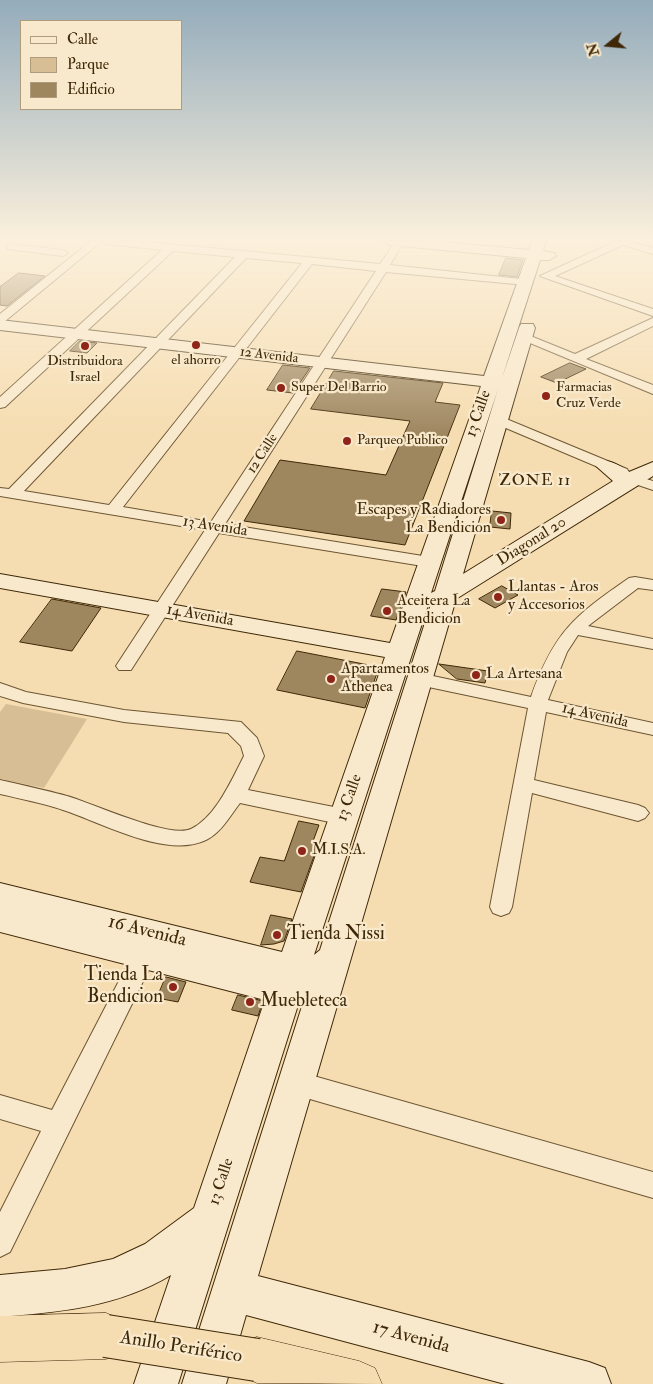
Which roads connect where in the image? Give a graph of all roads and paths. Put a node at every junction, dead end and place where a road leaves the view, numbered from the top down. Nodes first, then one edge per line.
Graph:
1 (18, 306) edge
2 (109, 306) edge
3 (194, 306) edge
4 (274, 306) edge
5 (359, 306) edge
6 (520, 306) edge
7 (631, 306) edge
8 (533, 312) dead end
9 (653, 313) edge
10 (0, 320) edge
11 (653, 322) edge
12 (0, 324) edge
13 (79, 334) junction
14 (524, 338) junction
15 (159, 343) junction
16 (237, 352) junction
17 (576, 359) junction
18 (322, 362) junction
19 (499, 383) junction
20 (653, 390) edge
21 (0, 404) edge
22 (498, 420) junction
23 (606, 466) junction
24 (647, 476) edge
25 (615, 491) junction
26 (6, 493) edge
27 (113, 510) junction
28 (215, 527) junction
29 (429, 562) junction
30 (0, 581) edge
31 (653, 585) edge
32 (434, 605) junction
33 (162, 610) junction
34 (574, 629) junction
35 (653, 644) edge
36 (399, 652) junction
37 (125, 666) dead end
38 (419, 679) junction
39 (0, 688) edge
40 (538, 703) junction
41 (653, 729) edge
42 (245, 736) joint
43 (523, 784) junction
44 (0, 787) edge
45 (235, 795) junction
46 (638, 814) dead end
47 (344, 817) junction
48 (0, 895) edge
49 (500, 908) dead end
50 (0, 919) edge
51 (340, 942) junction
52 (144, 955) junction
53 (289, 980) junction
54 (296, 1083) junction
55 (0, 1107) edge
56 (59, 1124) junction
57 (653, 1185) edge
58 (208, 1222) junction
59 (0, 1242) edge
60 (234, 1291) junction
61 (0, 1296) edge
62 (0, 1339) edge
63 (156, 1384) edge
64 (204, 1384) edge
65 (359, 1384) edge
66 (589, 1384) edge

1 - 10 street
2 - 13 street
3 - 15 street
4 - 16 street
5 - 18 street, 12 Calle
6 - 19 main road, 13 Calle
7 - 9 street
8 - 14 main road, 13 Calle
11 - 17 street
12 - 13 main road, 12 Avenida
13 - 15 main road, 12 Avenida
13 - 21 street
14 - 17 street
14 - 19 main road, 13 Calle
15 - 16 main road, 12 Avenida
15 - 26 street
16 - 18 main road, 12 Avenida
16 - 27 street
17 - 20 street
18 - 19 main road, 12 Avenida
18 - 28 street, 12 Calle
19 - 22 main road, 13 Calle
19 - 29 main road, 13 Calle
22 - 23 street
22 - 32 main road, 13 Calle
23 - 24 street
23 - 25 main road
24 - 25 main road, Diagonal 20
24 - 32 main road, Diagonal 20
25 - 32 main road, Diagonal 20
26 - 27 street, 13 Avenida
27 - 28 street, 13 Avenida
28 - 29 street, 13 Avenida
28 - 33 street, 12 Calle
29 - 32 main road, 13 Calle
30 - 33 main road, 14 Avenida
31 - 34 street
32 - 36 main road, 13 Calle
32 - 38 main road, 13 Calle
33 - 36 main road, 14 Avenida
33 - 37 street, 12 Calle
34 - 35 street
34 - 40 street
36 - 47 main road, 13 Calle
38 - 40 street, 14 Avenida
38 - 51 main road, 13 Calle
39 - 42 street
40 - 41 street, 14 Avenida
40 - 43 street
42 - 45 street
43 - 46 street
43 - 49 street
44 - 45 street
45 - 47 street
47 - 53 main road, 13 Calle
48 - 53 main road, 16 Avenida
50 - 52 main road, 16 Avenida
51 - 53 main road
51 - 54 main road, 13 Calle
52 - 53 main road, 16 Avenida
52 - 56 street
53 - 58 main road, 13 Calle
54 - 57 street
54 - 60 main road, 13 Calle
55 - 56 street
56 - 59 street
58 - 61 main road
58 - 63 main road, 13 Calle
60 - 64 street, 13 Calle
60 - 66 street, 17 Avenida
62 - 65 highway, Anillo Periférico, bridge

